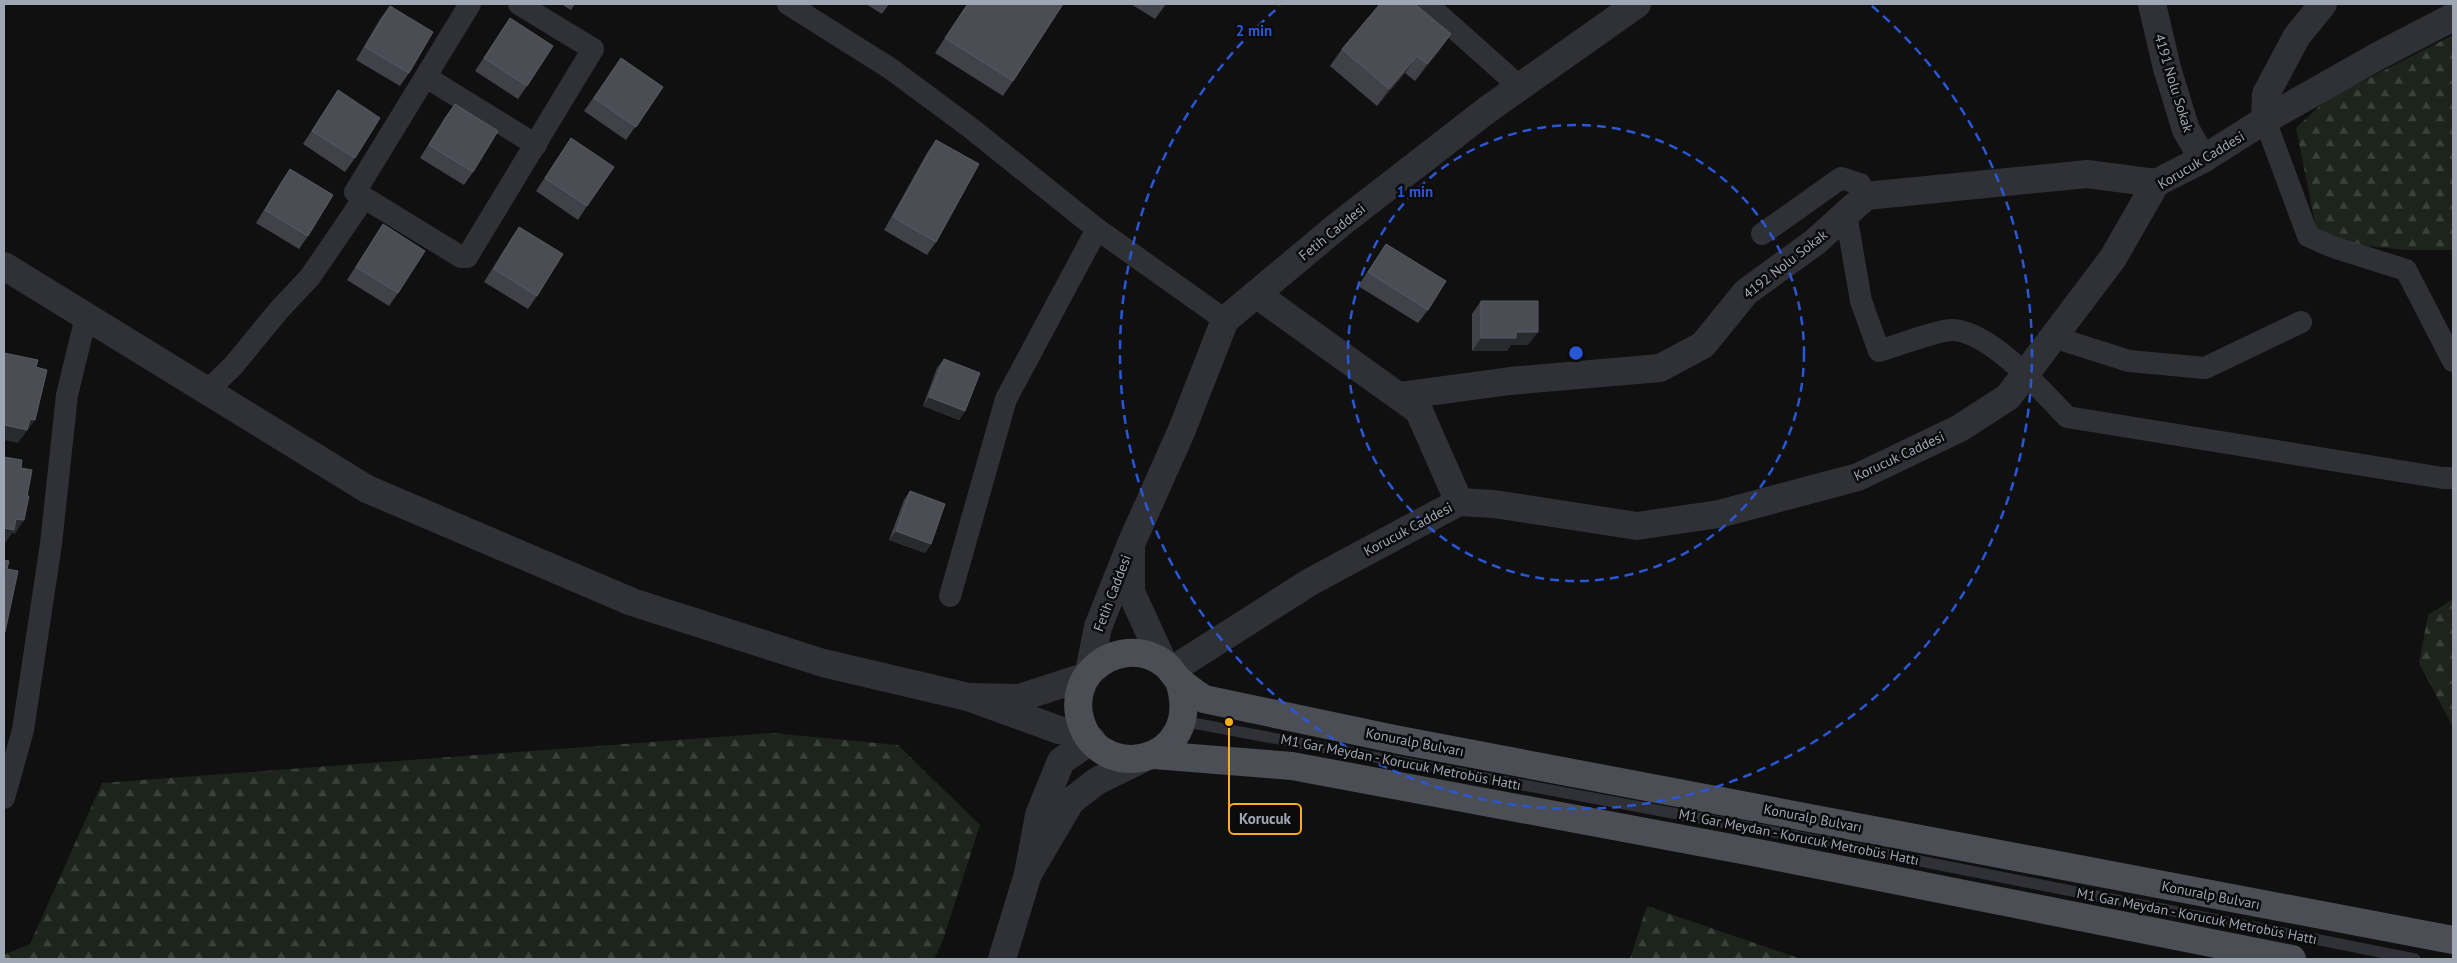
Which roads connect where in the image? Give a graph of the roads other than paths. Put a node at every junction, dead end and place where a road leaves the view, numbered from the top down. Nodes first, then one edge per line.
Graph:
1 (470, 4) edge
2 (519, 4) edge
3 (788, 4) edge
4 (1427, 4) edge
5 (1637, 4) edge
6 (2152, 4) edge
7 (2323, 4) edge
8 (2453, 17) edge
9 (426, 78) junction
10 (1520, 87) junction
11 (2265, 120) junction
12 (536, 145) junction
13 (2204, 159) junction
14 (2156, 183) junction
15 (1866, 196) junction
16 (364, 198) junction
17 (1846, 214) junction
18 (1097, 229) junction
19 (1762, 234) dead end
20 (4, 266) edge
21 (1256, 294) junction
22 (86, 318) junction
23 (1226, 320) junction
24 (2301, 322) dead end
25 (2053, 337) junction
26 (2453, 361) edge
27 (2025, 374) junction
28 (207, 391) junction
29 (1399, 396) junction
30 (2453, 478) edge
31 (1459, 502) junction
32 (1131, 544) junction
33 (950, 596) dead end
34 (1172, 672) junction
35 (1088, 674) junction
36 (968, 697) junction
37 (1182, 722) junction
38 (1089, 738) junction
39 (1147, 757) junction
40 (4, 798) edge
41 (1028, 874) junction
42 (2453, 940) edge
43 (1002, 959) edge
44 (2292, 959) edge
45 (2415, 959) edge

1 - 9 street
2 - 12 street
3 - 18 street
4 - 10 street
5 - 10 street, Fetih Caddesi
6 - 13 street, 4191 Nolu Sokak
7 - 11 street
8 - 11 street, Korucuk Caddesi
9 - 12 street
9 - 16 street
10 - 21 street, Fetih Caddesi
11 - 13 street, Korucuk Caddesi
11 - 26 street
12 - 16 street
13 - 14 street, Korucuk Caddesi
14 - 15 street
14 - 25 street, Korucuk Caddesi
15 - 17 street, 4192 Nolu Sokak
15 - 19 street
16 - 28 street
17 - 27 street
17 - 29 street, 4192 Nolu Sokak
18 - 23 street
18 - 33 street
20 - 22 street
21 - 23 street, Fetih Caddesi
21 - 29 street
22 - 28 street
22 - 40 street
23 - 32 street, Fetih Caddesi
24 - 25 street
25 - 27 street, Korucuk Caddesi
27 - 30 street
27 - 31 street, Korucuk Caddesi
28 - 36 street
29 - 31 street
31 - 34 street, Korucuk Caddesi
32 - 34 street, Fetih Caddesi
32 - 35 street, Fetih Caddesi
34 - 35 main road
34 - 37 main road
34 - 42 main road, Konuralp Bulvarı
35 - 36 street
35 - 38 main road
36 - 38 street
37 - 39 main road
37 - 45 lane, M1 Gar Meydan - Korucuk Metrobüs Hattı
38 - 39 main road
38 - 41 street
39 - 41 street
39 - 44 main road
41 - 43 street

